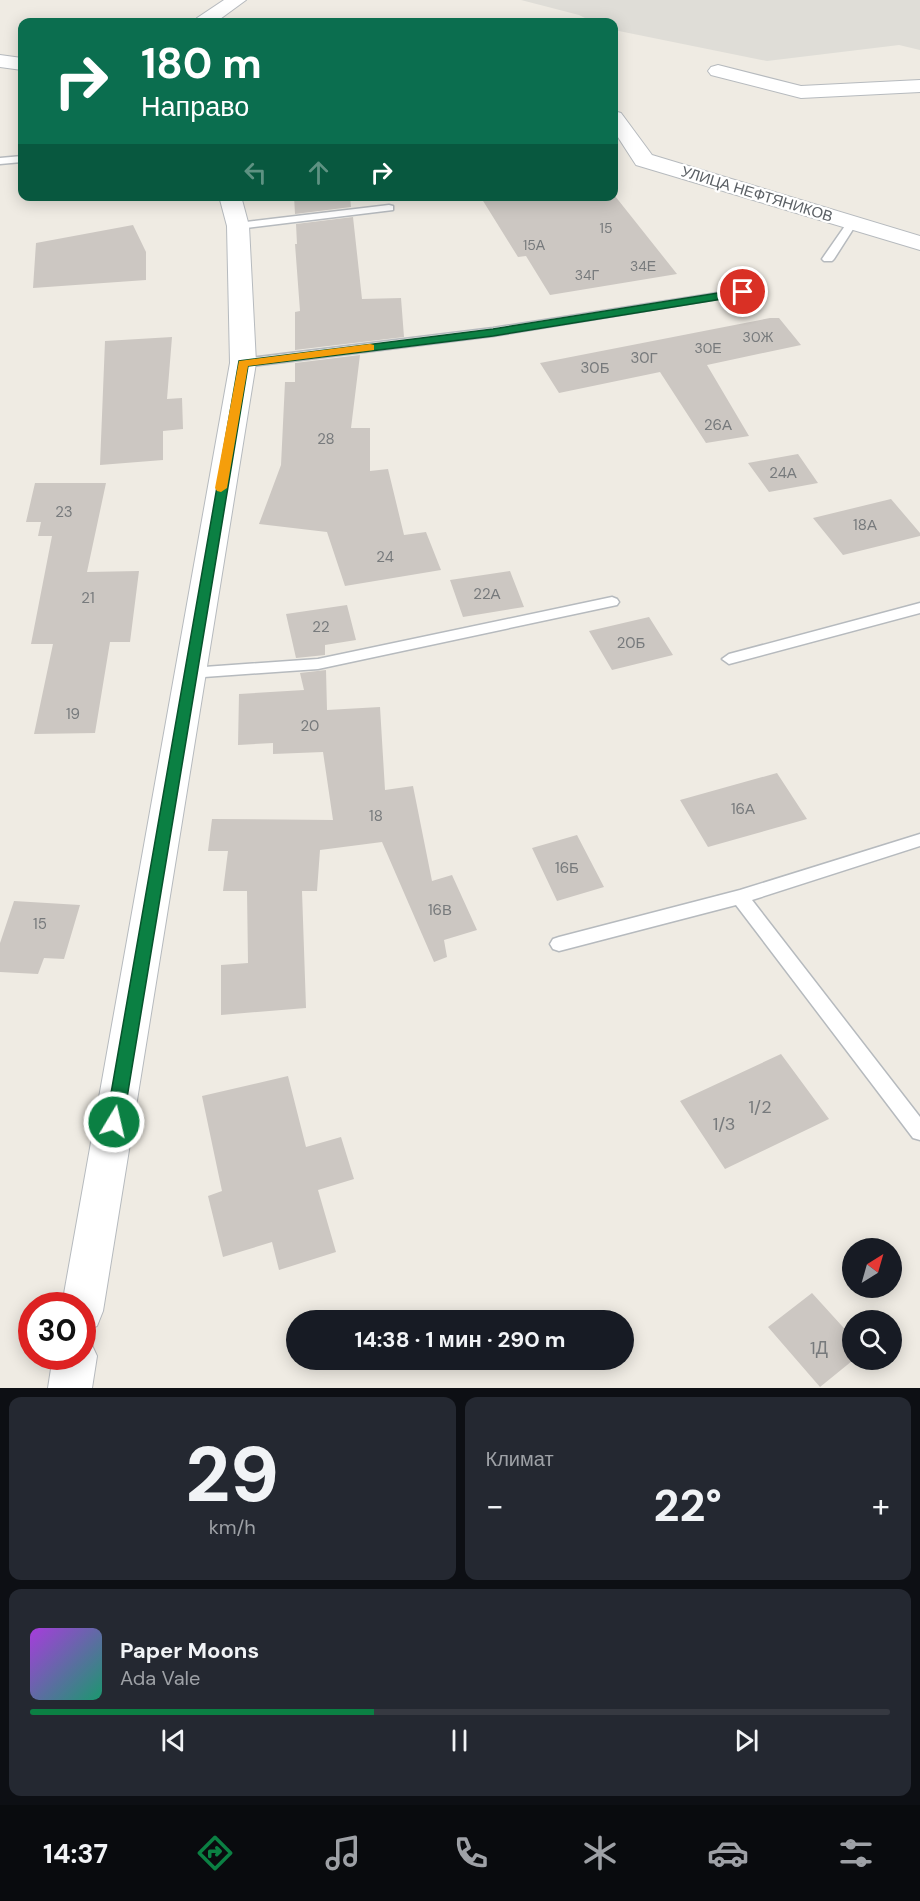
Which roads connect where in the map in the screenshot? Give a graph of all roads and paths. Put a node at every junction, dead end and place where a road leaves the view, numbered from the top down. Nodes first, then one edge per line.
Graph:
1 (237, 0) edge
2 (210, 18) edge
3 (0, 61) edge
4 (18, 63) edge
5 (718, 71) dead end
6 (920, 86) edge
7 (618, 123) edge
8 (18, 159) edge
9 (0, 161) edge
10 (389, 208) dead end
11 (234, 211) edge
12 (852, 223) junction
13 (920, 243) edge
14 (828, 259) dead end
15 (743, 292) dead end
16 (243, 363) junction
17 (612, 602) dead end
18 (920, 608) edge
19 (729, 658) dead end
20 (190, 673) junction
21 (920, 840) edge
22 (740, 897) junction
23 (559, 944) dead end
24 (920, 1132) edge
25 (85, 1292) edge
26 (72, 1370) edge
27 (69, 1388) edge

1 - 2 street
3 - 4 street
5 - 6 street
7 - 12 street, УЛИЦА НЕФТЯНИКОВ
8 - 9 lane
10 - 11 lane
11 - 16 street
12 - 13 street, УЛИЦА НЕФТЯНИКОВ
12 - 14 lane
15 - 16 lane
16 - 20 street
17 - 20 lane
18 - 19 lane
20 - 25 street
21 - 22 lane
22 - 23 lane
22 - 24 lane
26 - 27 street

